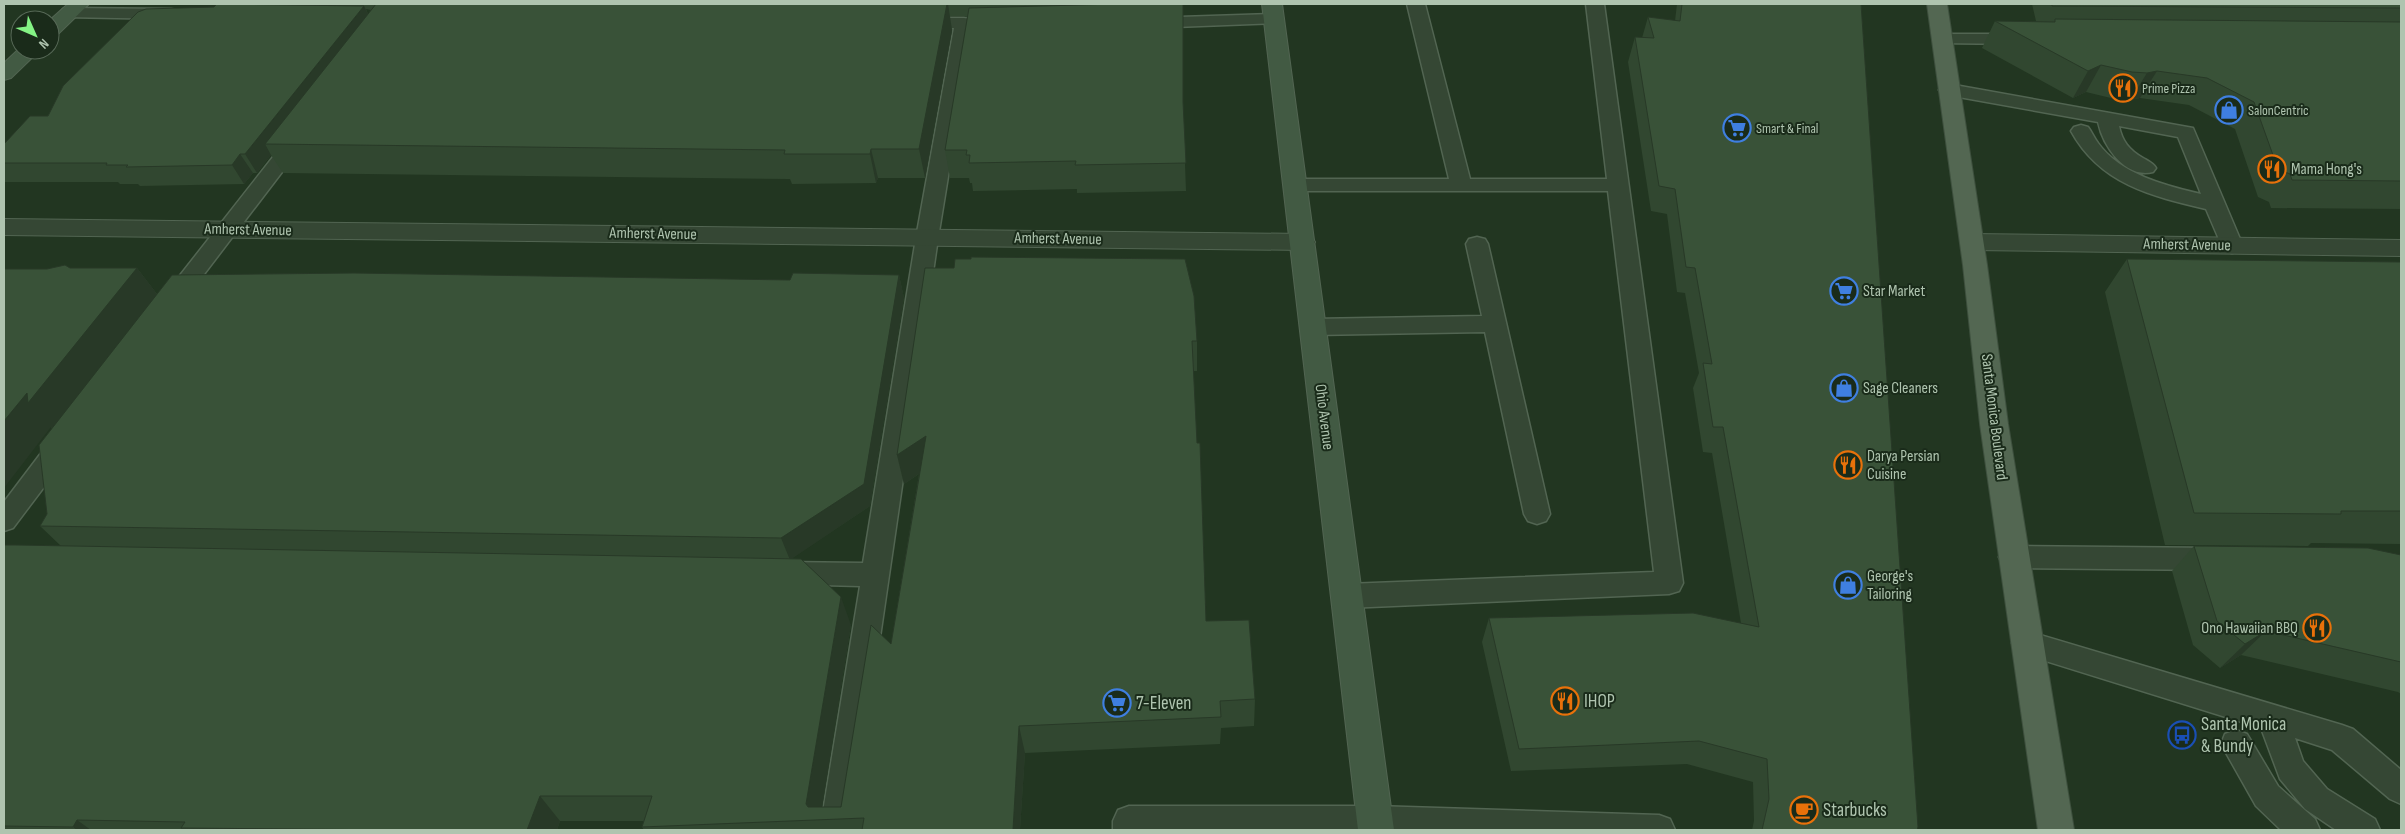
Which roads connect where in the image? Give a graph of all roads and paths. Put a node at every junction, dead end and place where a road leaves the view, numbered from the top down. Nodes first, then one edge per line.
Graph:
1 (1416, 4) edge
2 (1595, 4) edge
3 (1937, 4) edge
4 (74, 8) edge
5 (1273, 12) edge
6 (192, 14) edge
7 (60, 21) edge
8 (894, 23) edge
9 (1130, 23) edge
10 (1942, 39) junction
11 (2034, 40) edge
12 (19, 60) edge
13 (4, 74) edge
14 (1949, 90) junction
15 (2107, 118) junction
16 (312, 120) edge
17 (2081, 131) dead end
18 (2179, 178) dead end
19 (1295, 185) junction
20 (1461, 185) junction
21 (1619, 185) junction
22 (2215, 204) junction
23 (4, 227) edge
24 (227, 229) junction
25 (927, 238) junction
26 (1303, 242) junction
27 (1972, 242) junction
28 (1477, 244) dead end
29 (2232, 246) junction
30 (2401, 248) edge
31 (158, 320) edge
32 (1496, 324) junction
33 (1313, 327) junction
34 (75, 428) edge
35 (1537, 514) dead end
36 (4, 521) edge
37 (2013, 556) junction
38 (2242, 559) edge
39 (757, 573) edge
40 (876, 575) junction
41 (1347, 596) junction
42 (2027, 643) junction
43 (2272, 718) junction
44 (2236, 744) dead end
45 (2401, 789) edge
46 (1376, 826) edge
47 (836, 830) edge
48 (1129, 830) edge
49 (1659, 830) edge
50 (2056, 830) edge
51 (2304, 830) edge
52 (2364, 830) edge

1 - 20 lane
2 - 21 lane
3 - 10 main road, Santa Monica Boulevard
4 - 6 lane
4 - 7 street
5 - 9 lane
5 - 19 street, Ohio Avenue
8 - 25 lane
10 - 11 lane
10 - 14 main road, Santa Monica Boulevard
12 - 13 street
14 - 15 lane
14 - 27 main road, Santa Monica Boulevard
15 - 18 lane
15 - 22 lane
16 - 24 lane
17 - 22 lane
19 - 20 lane
19 - 26 street, Ohio Avenue
20 - 21 lane
21 - 41 lane
22 - 29 lane
23 - 24 street, Amherst Avenue
24 - 25 street, Amherst Avenue
24 - 31 lane
25 - 26 street, Amherst Avenue
25 - 40 lane
26 - 33 street, Ohio Avenue
27 - 29 street, Amherst Avenue
27 - 37 main road, Santa Monica Boulevard
28 - 32 lane
29 - 30 street, Amherst Avenue
32 - 33 lane
32 - 35 lane
33 - 41 street, Ohio Avenue
34 - 36 lane
37 - 38 lane
37 - 42 main road, Santa Monica Boulevard
39 - 40 lane
40 - 47 lane
41 - 46 street, Ohio Avenue
42 - 43 lane
42 - 50 main road, Santa Monica Boulevard
43 - 45 lane
43 - 52 lane
44 - 51 lane
46 - 48 lane
46 - 49 lane

